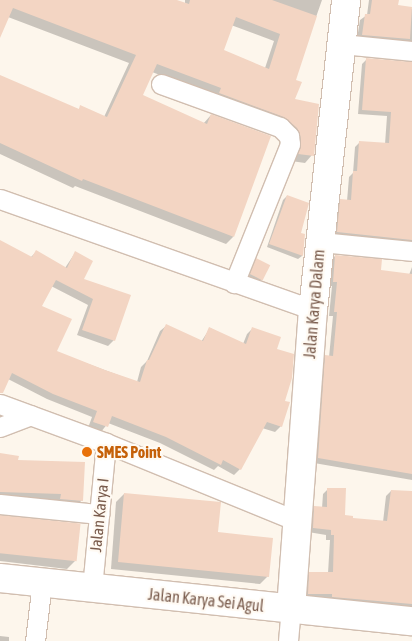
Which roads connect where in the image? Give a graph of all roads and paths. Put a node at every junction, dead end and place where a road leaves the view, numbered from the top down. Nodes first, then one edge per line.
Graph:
1 (346, 0) edge
2 (341, 44) junction
3 (412, 51) edge
4 (162, 84) dead end
5 (0, 199) edge
6 (320, 242) junction
7 (412, 251) edge
8 (234, 283) junction
9 (313, 310) junction
10 (0, 404) edge
11 (31, 416) junction
12 (0, 427) edge
13 (106, 443) junction
14 (0, 504) edge
15 (99, 514) junction
16 (297, 521) junction
17 (0, 578) edge
18 (42, 582) junction
19 (92, 588) junction
20 (291, 609) junction
21 (412, 621) edge
22 (35, 641) edge
23 (288, 641) edge

1 - 2 street, Jalan Karya Dalam
2 - 3 street
2 - 6 street, Jalan Karya Dalam
4 - 8 street
5 - 8 street
6 - 7 street
6 - 9 street, Jalan Karya Dalam
8 - 9 street
9 - 16 street, Jalan Karya Dalam
10 - 11 street
11 - 12 street
11 - 13 street
13 - 15 street, Jalan Karya I
13 - 16 street
14 - 15 street
15 - 19 street, Jalan Karya I
16 - 20 street, Jalan Karya Dalam
17 - 18 street, Jalan Karya Sei Agul
18 - 19 street, Jalan Karya Sei Agul
18 - 22 street
19 - 20 street, Jalan Karya Sei Agul
20 - 21 street, Jalan Karya Sei Agul
20 - 23 street

